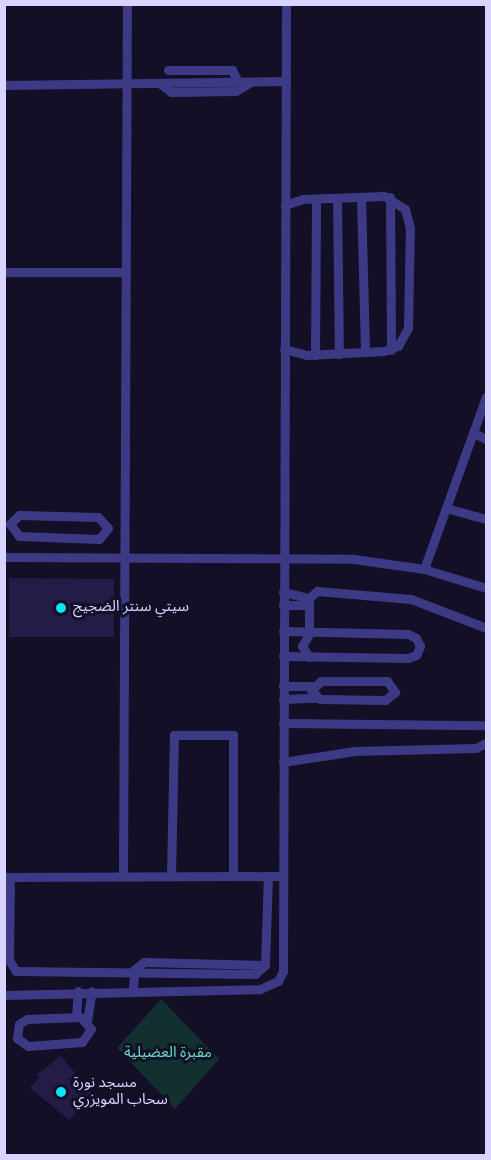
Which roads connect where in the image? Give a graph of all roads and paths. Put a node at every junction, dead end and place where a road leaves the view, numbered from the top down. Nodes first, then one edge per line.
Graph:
1 (127, 4) edge
2 (286, 4) edge
3 (168, 70) dead end
4 (286, 81) junction
5 (238, 82) junction
6 (251, 82) junction
7 (127, 83) junction
8 (159, 83) junction
9 (4, 85) edge
10 (361, 197) junction
11 (390, 197) junction
12 (337, 198) junction
13 (316, 199) junction
14 (285, 205) junction
15 (4, 272) edge
16 (126, 272) junction
17 (284, 349) junction
18 (391, 350) junction
19 (364, 352) junction
20 (339, 354) junction
21 (315, 355) junction
22 (486, 397) edge
23 (474, 433) junction
24 (486, 439) edge
25 (446, 508) junction
26 (486, 519) edge
27 (48, 537) junction
28 (4, 557) edge
29 (48, 558) junction
30 (124, 559) junction
31 (283, 559) junction
32 (423, 568) junction
33 (486, 588) edge
34 (283, 592) junction
35 (309, 602) junction
36 (283, 605) junction
37 (486, 628) edge
38 (283, 631) junction
39 (309, 634) junction
40 (283, 656) junction
41 (309, 657) junction
42 (283, 686) junction
43 (312, 686) junction
44 (316, 698) junction
45 (283, 699) junction
46 (283, 723) junction
47 (486, 725) edge
48 (486, 743) edge
49 (283, 759) junction
50 (123, 876) junction
51 (171, 876) junction
52 (233, 876) junction
53 (268, 876) junction
54 (283, 876) junction
55 (7, 877) edge
56 (25, 973) junction
57 (134, 974) junction
58 (133, 990) junction
59 (78, 991) junction
60 (92, 991) junction
61 (24, 994) junction
62 (4, 995) edge
63 (76, 1017) junction
64 (87, 1021) junction

1 - 7 street
2 - 4 street
3 - 5 street
4 - 6 street
4 - 14 street
5 - 6 street
5 - 8 street
6 - 8 street
7 - 8 street
7 - 9 street
7 - 16 street
10 - 11 street
10 - 12 street
10 - 19 street
11 - 18 street
11 - 18 street
12 - 13 street
12 - 20 street
13 - 14 street
13 - 21 street
14 - 17 street
15 - 16 street
16 - 30 street
17 - 21 street
17 - 31 street
18 - 19 street
19 - 20 street
20 - 21 street
22 - 23 street
23 - 24 street
23 - 25 street
25 - 26 street
25 - 32 street
27 - 27 street
27 - 29 street
28 - 29 street
29 - 30 street
30 - 31 street
30 - 50 street
31 - 32 street
31 - 34 street
32 - 33 street
34 - 35 street
34 - 36 street
35 - 36 street
35 - 37 street
35 - 39 street
36 - 38 street
38 - 39 street
38 - 40 street
39 - 41 street
39 - 41 street
40 - 41 street
40 - 42 street
42 - 43 street
42 - 45 street
43 - 44 street
43 - 44 street
44 - 45 street
45 - 46 street
46 - 47 street
46 - 49 street
48 - 49 street
49 - 54 street
50 - 51 street
50 - 55 street
51 - 52 street
51 - 52 street
52 - 53 street
53 - 54 street
53 - 57 street
54 - 58 street
55 - 56 street
56 - 57 street
56 - 61 street
57 - 58 street
58 - 60 street
59 - 60 street
59 - 61 street
59 - 63 street
60 - 64 street
61 - 62 street
63 - 64 street
63 - 64 street

